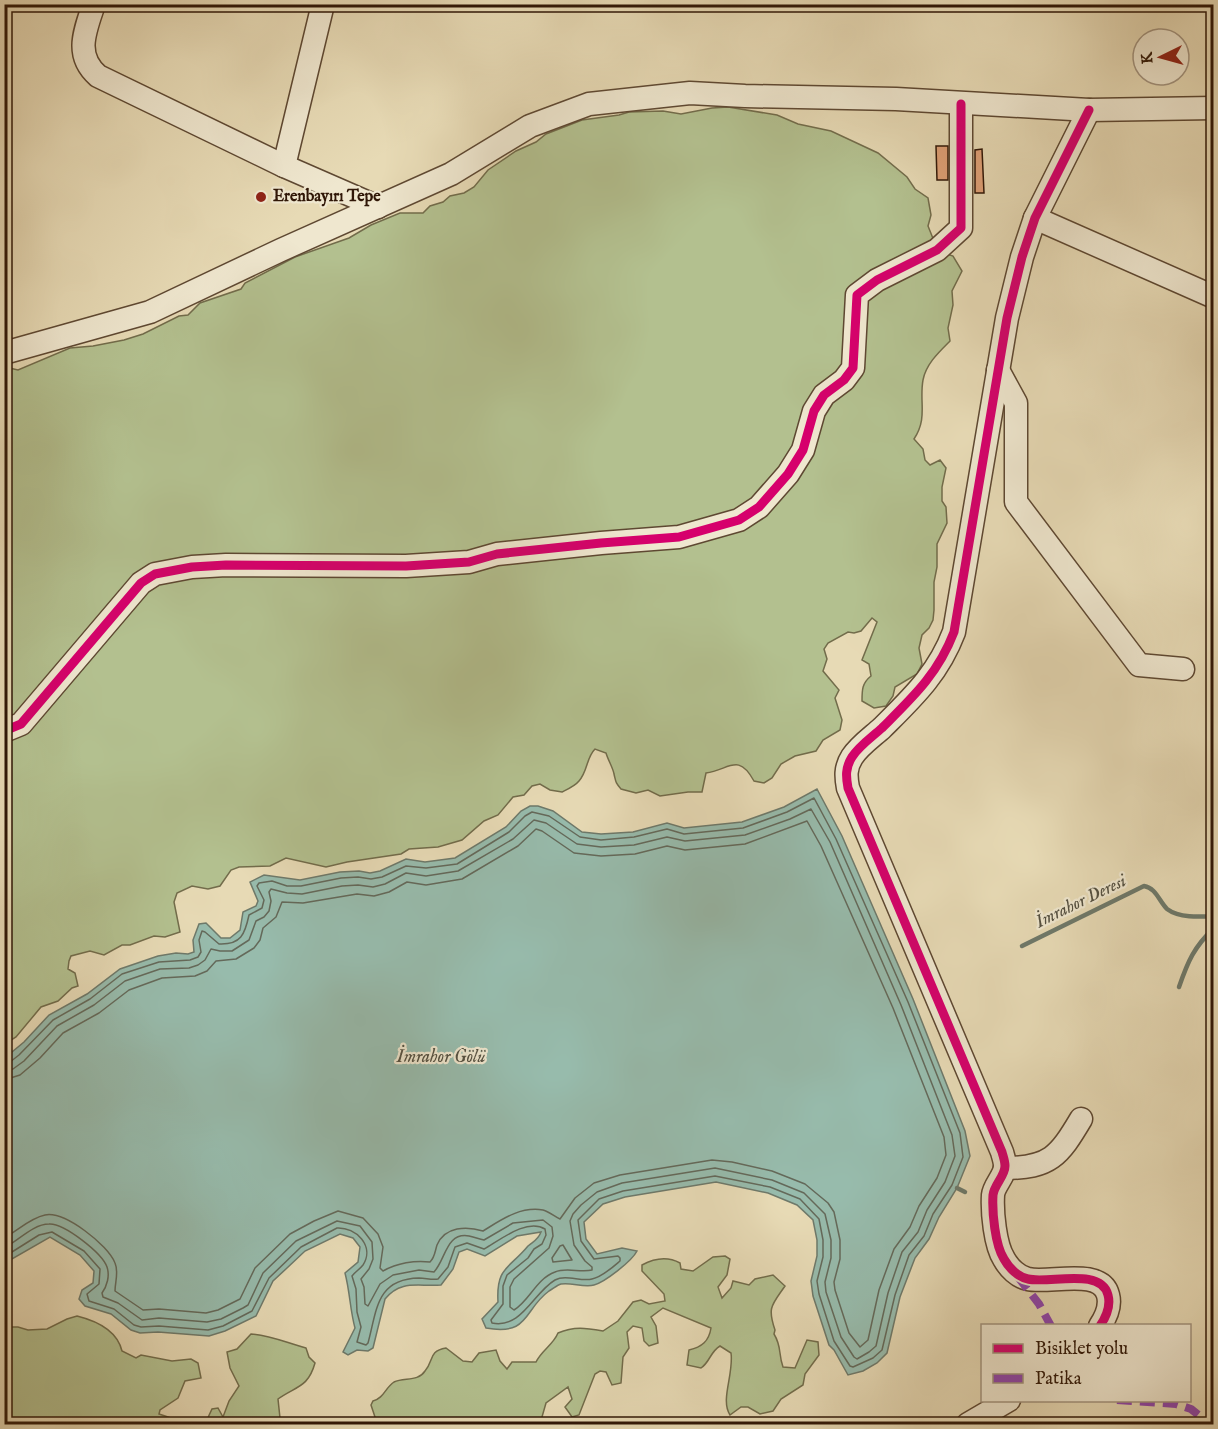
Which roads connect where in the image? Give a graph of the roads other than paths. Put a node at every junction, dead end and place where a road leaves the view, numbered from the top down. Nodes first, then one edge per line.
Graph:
1 (94, 4) edge
2 (323, 4) edge
3 (961, 104) junction
4 (1214, 108) edge
5 (1089, 110) junction
6 (284, 166) junction
7 (378, 207) junction
8 (1035, 218) junction
9 (1214, 297) edge
10 (4, 353) edge
11 (998, 370) junction
12 (1183, 669) dead end
13 (4, 731) edge
14 (1081, 1119) dead end
15 (1005, 1168) junction
16 (1101, 1324) edge
17 (1007, 1402) edge
18 (968, 1425) edge

1 - 6 street
2 - 6 street
3 - 5 street
3 - 7 street
3 - 13 street
4 - 5 street
5 - 8 street
6 - 7 street
7 - 10 street
8 - 9 street
8 - 11 street
11 - 12 street
11 - 15 street
14 - 15 street
15 - 16 street
17 - 18 street

